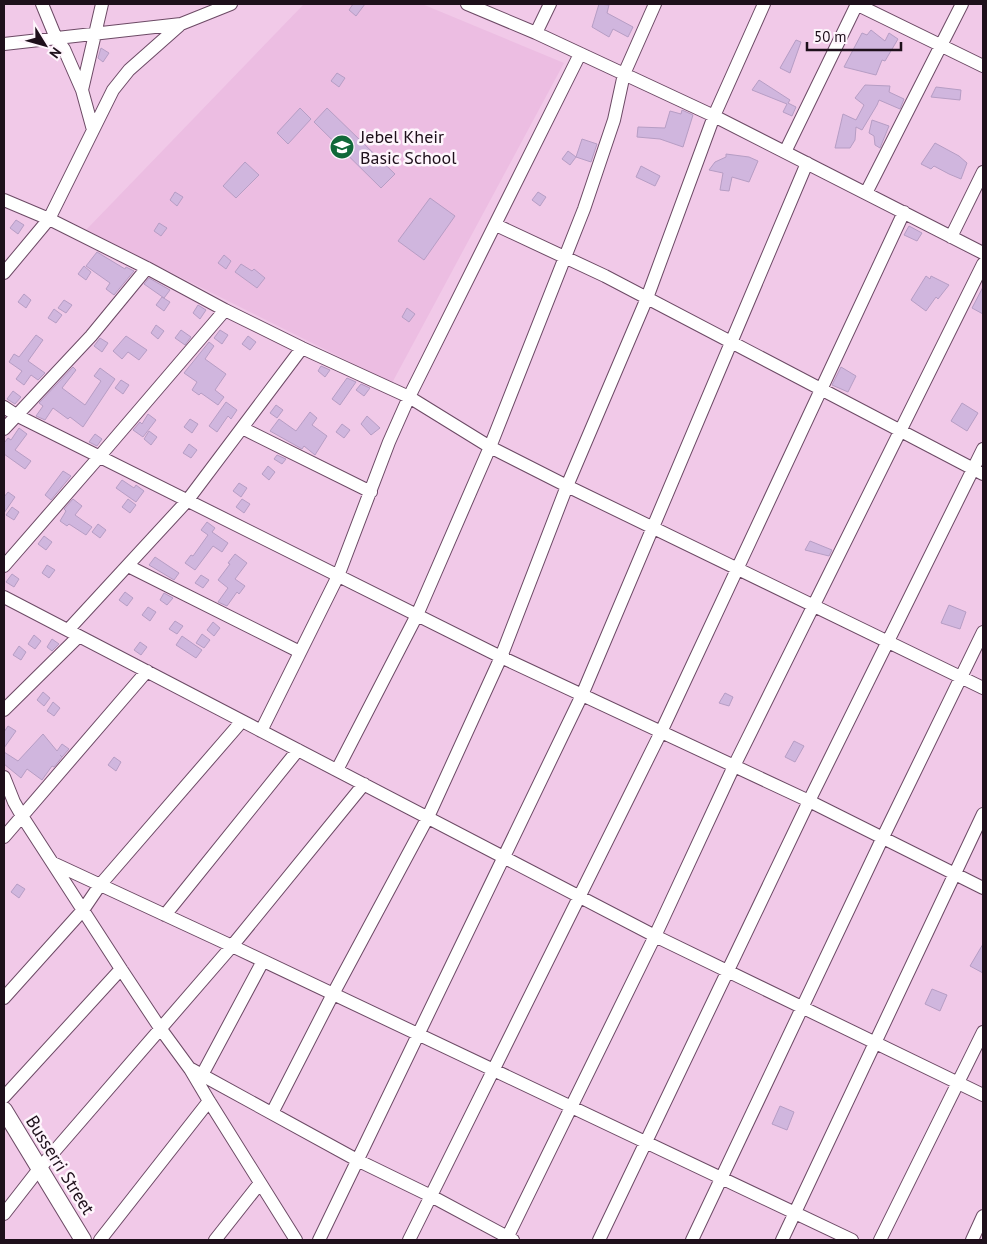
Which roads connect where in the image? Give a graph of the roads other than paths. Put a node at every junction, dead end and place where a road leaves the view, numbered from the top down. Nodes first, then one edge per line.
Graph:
1 (42, 4) edge
2 (102, 4) edge
3 (231, 4) edge
4 (467, 4) edge
5 (550, 4) edge
6 (655, 4) edge
7 (764, 4) edge
8 (857, 4) edge
9 (962, 4) edge
10 (181, 24) junction
11 (94, 34) junction
12 (536, 34) junction
13 (56, 38) junction
14 (4, 44) edge
15 (941, 45) junction
16 (580, 54) junction
17 (983, 66) edge
18 (624, 74) junction
19 (82, 90) junction
20 (714, 116) junction
21 (93, 130) junction
22 (785, 152) junction
23 (807, 163) junction
24 (983, 172) edge
25 (866, 193) junction
26 (4, 200) edge
27 (904, 212) junction
28 (49, 219) junction
29 (496, 225) junction
30 (951, 237) junction
31 (983, 253) edge
32 (565, 256) junction
33 (983, 264) edge
34 (146, 268) junction
35 (4, 273) edge
36 (647, 298) junction
37 (225, 310) junction
38 (731, 342) junction
39 (302, 348) junction
40 (821, 389) junction
41 (409, 397) junction
42 (4, 407) edge
43 (16, 416) junction
44 (242, 428) junction
45 (4, 429) edge
46 (900, 431) junction
47 (490, 447) junction
48 (983, 449) edge
49 (99, 457) junction
50 (978, 472) edge
51 (567, 486) junction
52 (371, 492) junction
53 (187, 501) junction
54 (653, 528) junction
55 (4, 566) edge
56 (128, 566) junction
57 (737, 569) junction
58 (338, 576) junction
59 (4, 597) edge
60 (813, 606) junction
61 (417, 616) junction
62 (983, 632) edge
63 (73, 633) junction
64 (888, 642) junction
65 (300, 652) junction
66 (501, 657) junction
67 (147, 671) junction
68 (961, 677) junction
69 (983, 688) edge
70 (582, 695) junction
71 (4, 710) edge
72 (242, 721) junction
73 (261, 731) junction
74 (661, 732) junction
75 (298, 750) junction
76 (734, 766) junction
77 (337, 770) junction
78 (4, 778) edge
79 (364, 784) junction
80 (809, 801) junction
81 (983, 814) edge
82 (22, 816) junction
83 (428, 817) junction
84 (4, 837) edge
85 (883, 837) junction
86 (504, 857) junction
87 (53, 863) junction
88 (956, 874) junction
89 (100, 885) junction
90 (983, 888) edge
91 (579, 896) junction
92 (83, 910) junction
93 (165, 915) junction
94 (655, 936) junction
95 (232, 946) junction
96 (263, 961) junction
97 (121, 969) junction
98 (728, 971) junction
99 (332, 994) junction
100 (4, 998) edge
101 (802, 1007) junction
102 (160, 1028) junction
103 (983, 1032) edge
104 (418, 1034) junction
105 (876, 1043) junction
106 (190, 1068) junction
107 (493, 1070) junction
108 (202, 1075) junction
109 (958, 1083) junction
110 (983, 1095) edge
111 (4, 1097) edge
112 (209, 1101) junction
113 (571, 1107) junction
114 (4, 1110) edge
115 (272, 1113) junction
116 (646, 1142) junction
117 (357, 1160) junction
118 (39, 1169) junction
119 (721, 1178) junction
120 (260, 1182) junction
121 (431, 1196) junction
122 (795, 1213) junction
123 (4, 1214) edge
124 (983, 1216) edge
125 (508, 1239) edge
126 (83, 1240) edge
127 (100, 1240) edge
128 (215, 1240) edge
129 (296, 1240) edge
130 (318, 1240) edge
131 (409, 1240) edge
132 (599, 1240) edge
133 (692, 1240) edge
134 (782, 1240) edge
135 (852, 1240) edge
136 (880, 1240) edge
137 (972, 1240) edge

1 - 13 street
2 - 11 street
3 - 10 street
4 - 12 street
5 - 12 street
6 - 18 street
7 - 20 street
8 - 15 street
8 - 22 street
9 - 15 street
10 - 11 street
10 - 21 street
11 - 13 street
11 - 19 street
12 - 16 street
13 - 14 street
13 - 19 street
15 - 17 street
15 - 25 street
16 - 18 street
16 - 29 street
18 - 20 street
18 - 32 street
19 - 21 street
20 - 22 street
20 - 36 street
21 - 28 street
22 - 23 street
23 - 25 street
23 - 38 street
24 - 30 street
25 - 27 street
26 - 28 street
27 - 30 street
27 - 40 street
28 - 34 street
28 - 35 street
29 - 32 street
29 - 41 street
30 - 31 street
32 - 36 street
32 - 47 street
33 - 46 street
34 - 37 street
34 - 43 street
36 - 38 street
36 - 51 street
37 - 39 street
37 - 49 street
38 - 40 street
38 - 54 street
39 - 41 street
39 - 44 street
40 - 46 street
40 - 57 street
41 - 47 street
41 - 52 street
42 - 43 street
43 - 45 street
43 - 49 street
44 - 52 street
44 - 53 street
46 - 50 street
46 - 60 street
47 - 51 street
47 - 61 street
48 - 50 street
49 - 53 street
49 - 55 street
50 - 64 street
51 - 54 street
51 - 66 street
52 - 58 street
53 - 56 street
53 - 58 street
54 - 57 street
54 - 70 street
56 - 63 street
56 - 65 street
57 - 60 street
57 - 74 street
58 - 61 street
58 - 65 street
59 - 63 street
60 - 64 street
60 - 76 street
61 - 66 street
61 - 77 street
62 - 68 street
63 - 67 street
63 - 71 street
64 - 68 street
64 - 80 street
65 - 73 street
66 - 70 street
66 - 83 street
67 - 72 street
67 - 82 street
68 - 69 street
68 - 85 street
70 - 74 street
70 - 86 street
72 - 73 street
72 - 89 street
73 - 75 street
74 - 76 street
74 - 91 street
75 - 77 street
75 - 93 street
76 - 80 street
76 - 94 street
77 - 79 street
78 - 82 street
79 - 83 street
79 - 95 street
80 - 85 street
80 - 98 street
81 - 88 street
82 - 84 street
82 - 87 street
83 - 86 street
83 - 99 street
85 - 88 street
85 - 101 street
86 - 91 street
86 - 104 street
87 - 89 street
87 - 92 street
88 - 90 street
88 - 105 street
89 - 92 street
89 - 93 street
91 - 94 street
91 - 107 street
92 - 97 street
92 - 100 street
93 - 95 street
94 - 98 street
94 - 113 street
95 - 96 street
95 - 102 street
96 - 99 street
96 - 108 street
97 - 102 street
97 - 111 street
98 - 101 street
98 - 116 street
99 - 104 street
99 - 115 street
101 - 105 street
101 - 119 street
102 - 106 street
102 - 118 street
103 - 109 street
104 - 107 street
104 - 117 street
105 - 109 street
105 - 122 street
106 - 108 street
106 - 112 street
107 - 113 street
107 - 121 street
108 - 115 street
109 - 110 street
109 - 136 street
112 - 120 street
112 - 127 street
113 - 116 street
113 - 125 street
114 - 118 main road, Busserri Street
115 - 117 street
116 - 119 street
116 - 132 street
117 - 121 street
117 - 130 street
118 - 123 street
118 - 126 main road, Busserri Street
119 - 122 street
119 - 133 street
120 - 128 street
120 - 129 street
121 - 125 street
121 - 131 street
122 - 134 street
122 - 135 street
124 - 137 street

